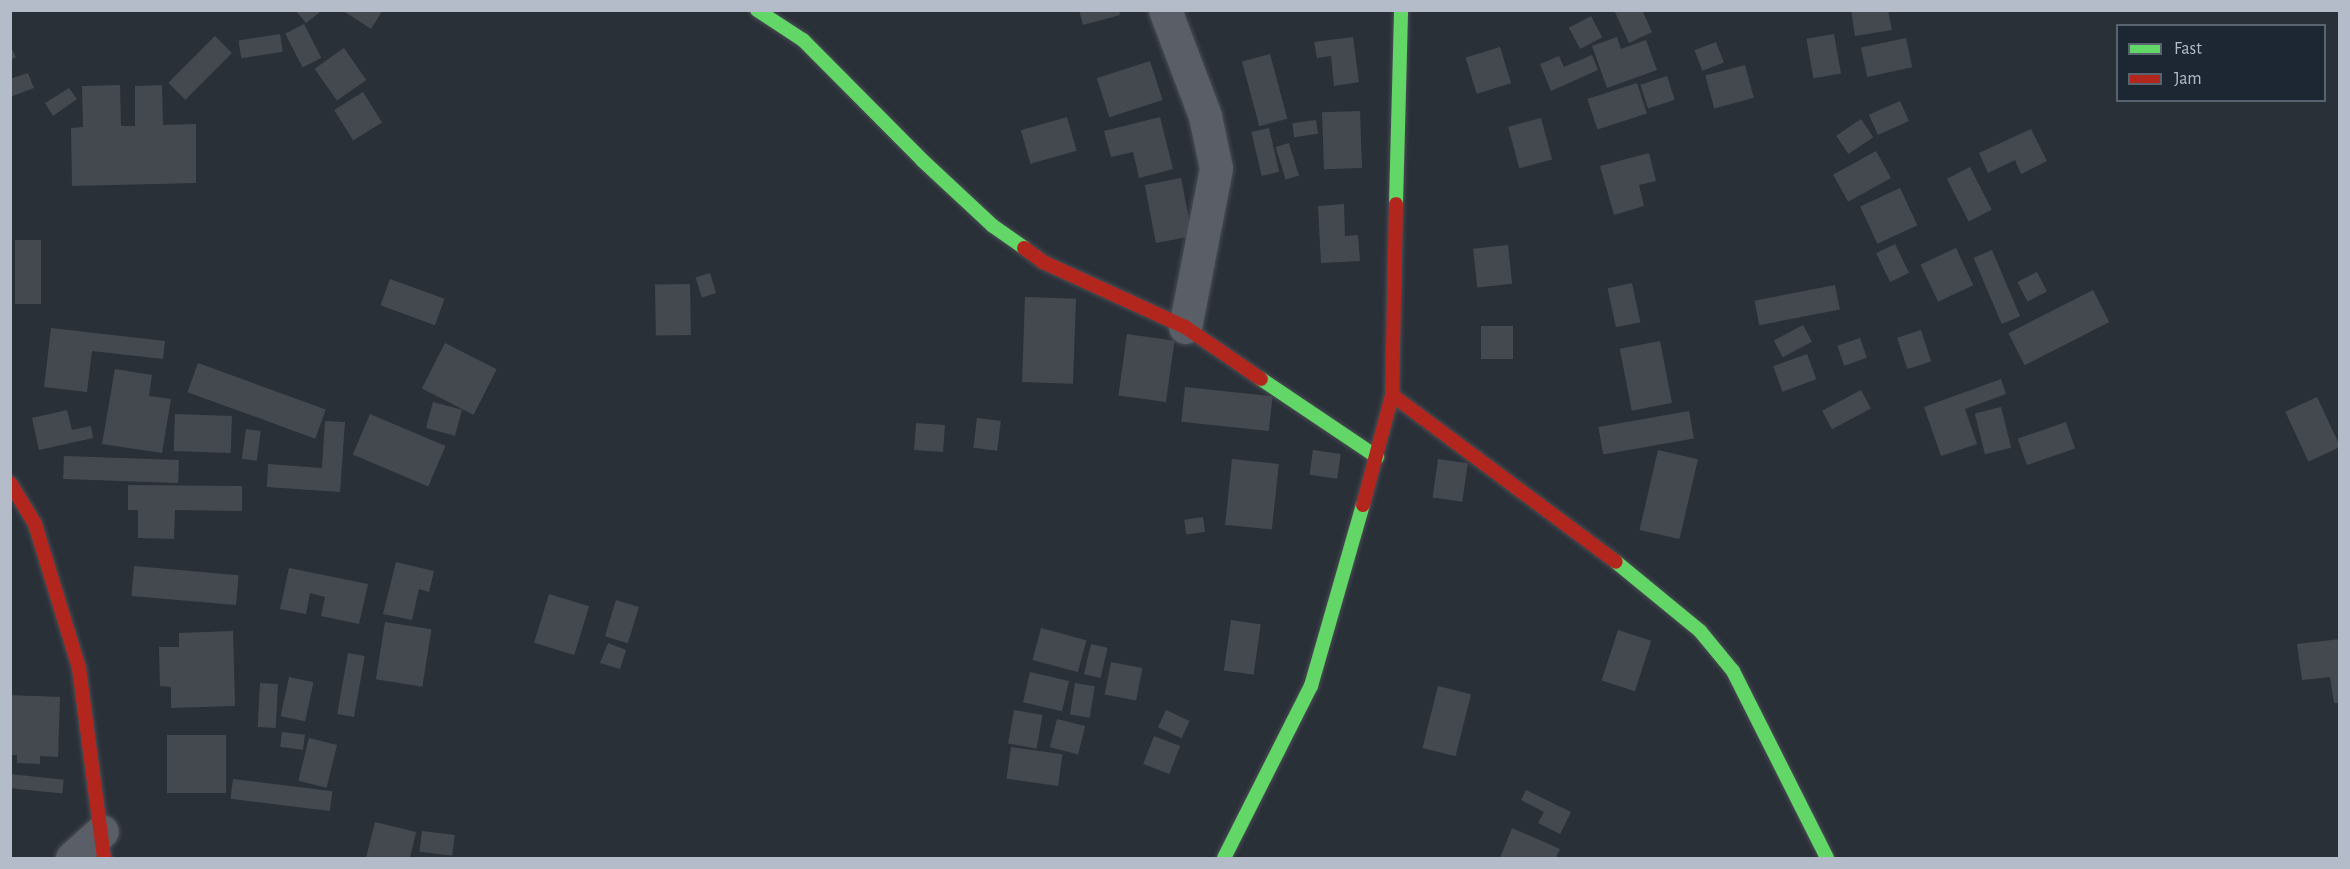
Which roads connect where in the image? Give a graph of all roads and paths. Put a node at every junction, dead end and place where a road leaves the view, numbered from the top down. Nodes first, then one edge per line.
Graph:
1 (757, 10) edge
2 (1165, 10) edge
3 (1401, 10) edge
4 (1185, 327) junction
5 (1392, 395) junction
6 (1377, 457) junction
7 (10, 483) edge
8 (103, 845) edge
9 (72, 858) edge
10 (1224, 858) edge
11 (1827, 858) edge

1 - 4 street
2 - 4 street
3 - 5 street
4 - 6 street
5 - 6 street
5 - 11 street
6 - 10 street
7 - 8 street
8 - 9 street

